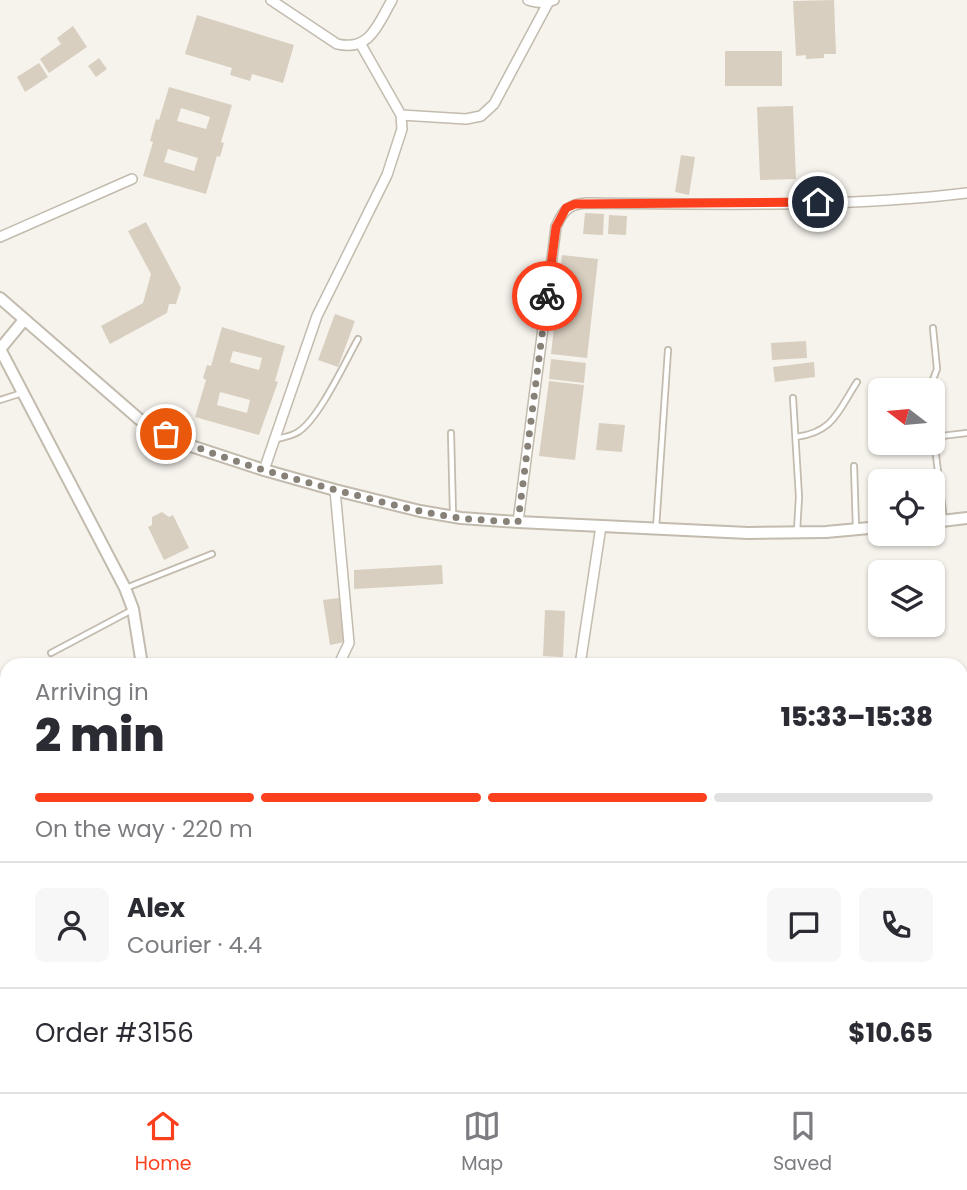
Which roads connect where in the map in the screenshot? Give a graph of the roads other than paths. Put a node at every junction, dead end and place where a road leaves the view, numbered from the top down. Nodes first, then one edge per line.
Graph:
1 (271, 0) edge
2 (392, 0) edge
3 (528, 0) edge
4 (551, 2) edge
5 (360, 43) junction
6 (401, 115) junction
7 (132, 179) dead end
8 (967, 193) edge
9 (0, 237) edge
10 (0, 298) edge
11 (24, 320) junction
12 (933, 327) dead end
13 (358, 339) dead end
14 (0, 349) edge
15 (668, 350) dead end
16 (934, 378) edge
17 (857, 382) dead end
18 (23, 393) junction
19 (793, 398) dead end
20 (0, 400) edge
21 (451, 433) dead end
22 (967, 433) edge
23 (945, 436) edge
24 (796, 437) junction
25 (272, 440) junction
26 (855, 466) dead end
27 (264, 470) junction
28 (335, 489) junction
29 (453, 516) junction
30 (967, 518) edge
31 (945, 520) edge
32 (518, 522) junction
33 (601, 526) junction
34 (656, 528) junction
35 (868, 528) edge
36 (856, 529) junction
37 (797, 532) junction
38 (212, 554) dead end
39 (125, 589) junction
40 (133, 609) junction
41 (51, 653) dead end
42 (141, 658) edge
43 (342, 658) edge
44 (581, 658) edge

1 - 5 street
2 - 5 street
3 - 4 street
4 - 6 street
5 - 6 street
6 - 25 street
7 - 9 street
8 - 32 street
10 - 11 street
11 - 14 street
11 - 27 street
12 - 16 lane
13 - 25 lane
14 - 18 street
15 - 34 lane
17 - 24 lane
18 - 20 lane
18 - 39 street
19 - 24 lane
21 - 29 lane
22 - 23 lane
24 - 37 lane
25 - 27 street
26 - 36 lane
27 - 28 street
28 - 29 street
28 - 43 street
29 - 32 street
30 - 31 street
32 - 33 street
33 - 34 street
33 - 44 street
34 - 37 street
35 - 36 street
36 - 37 street
38 - 39 lane
39 - 40 street
40 - 41 lane
40 - 42 street

